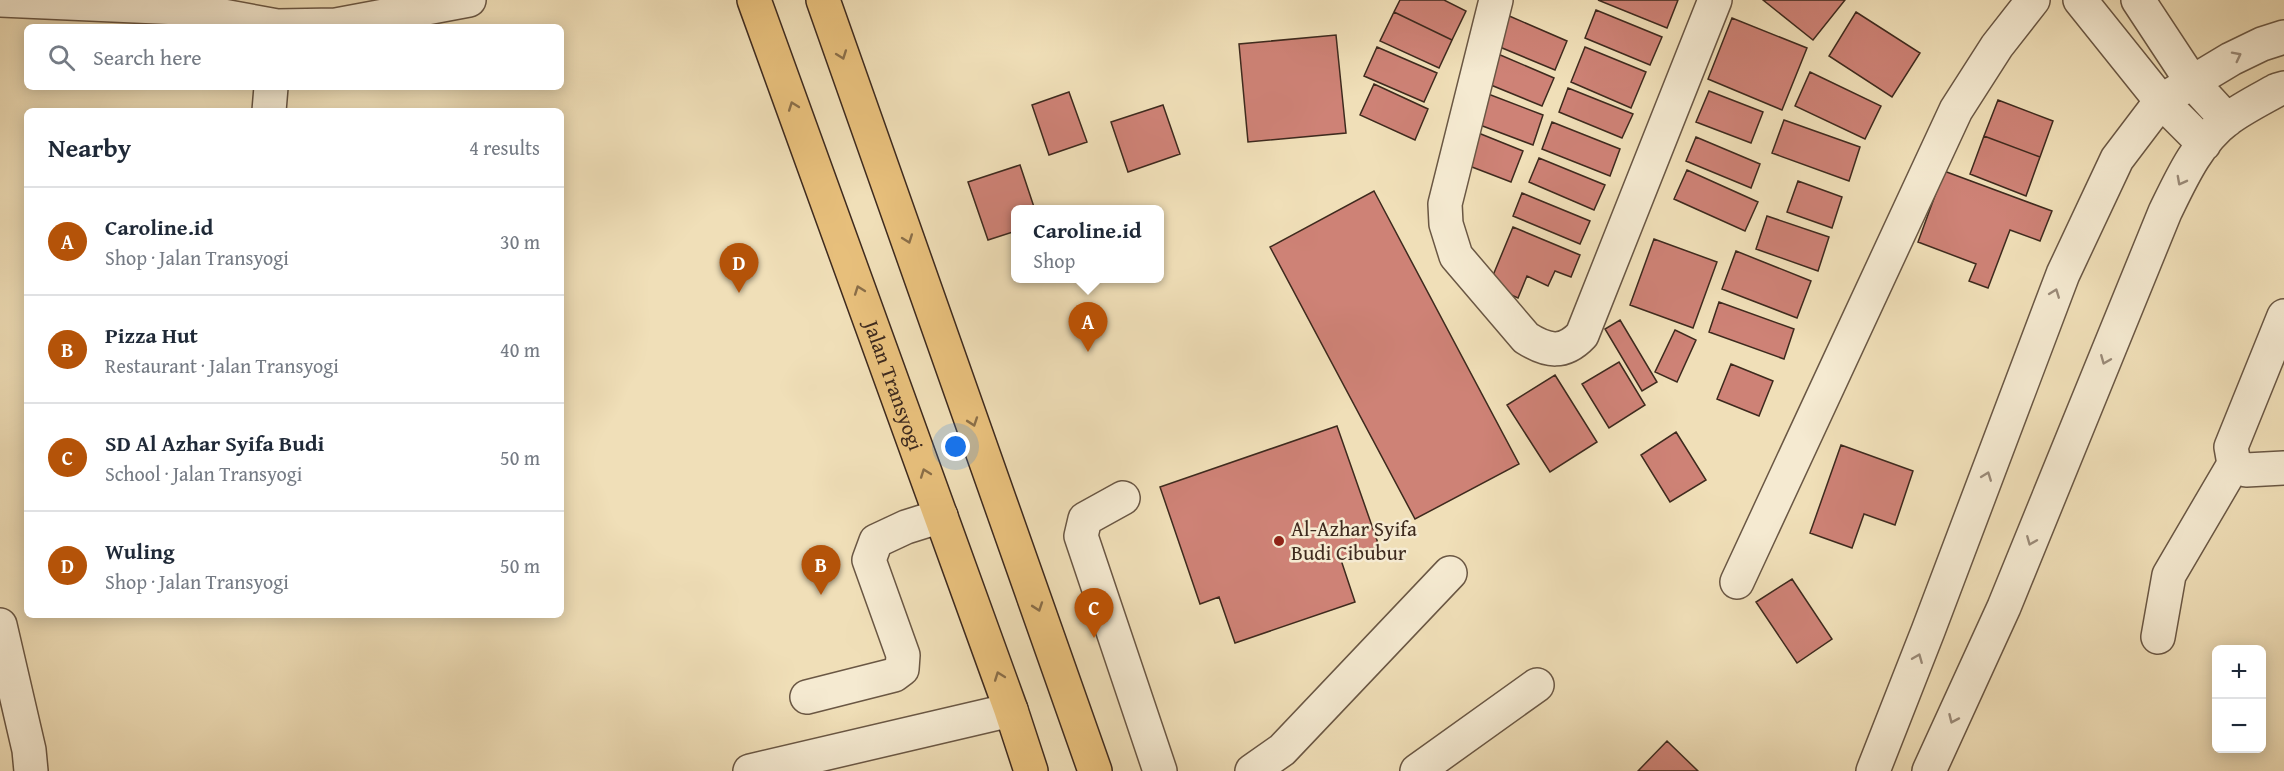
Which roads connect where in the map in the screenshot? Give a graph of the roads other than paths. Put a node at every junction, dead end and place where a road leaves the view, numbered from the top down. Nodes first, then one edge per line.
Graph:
1 (0, 0) edge
2 (469, 0) edge
3 (754, 0) edge
4 (823, 0) edge
5 (1496, 0) edge
6 (1715, 0) edge
7 (2033, 0) edge
8 (2080, 0) edge
9 (2138, 0) edge
10 (262, 24) edge
11 (341, 24) edge
12 (2284, 37) edge
13 (2192, 82) junction
14 (2284, 88) edge
15 (271, 90) edge
16 (2161, 101) junction
17 (269, 108) edge
18 (2227, 120) junction
19 (2204, 144) junction
20 (2284, 316) edge
21 (2234, 464) junction
22 (2284, 468) edge
23 (1123, 498) dead end
24 (941, 516) junction
25 (1450, 573) dead end
26 (1737, 582) dead end
27 (0, 625) edge
28 (2158, 637) dead end
29 (1537, 685) dead end
30 (807, 697) dead end
31 (1011, 710) junction
32 (31, 771) edge
33 (750, 771) edge
34 (1032, 771) edge
35 (1095, 771) edge
36 (1160, 771) edge
37 (1252, 771) edge
38 (1417, 771) edge
39 (1873, 771) edge
40 (1929, 771) edge

1 - 10 street
2 - 11 street
24 -> 3 highway, Jalan Transyogi
4 -> 35 highway
5 - 6 street
7 - 26 street
8 - 16 street
9 - 13 street
13 -> 12 street
13 - 16 street
13 - 18 street
14 - 18 street
15 - 17 street
16 - 19 street
39 -> 16 street
18 - 19 street
19 -> 40 street
20 - 21 street
21 - 22 street
21 - 28 street
23 - 36 street
24 - 30 street
31 -> 24 highway, Jalan Transyogi
25 - 37 street
27 - 32 street
29 - 38 street
31 - 33 street
31 - 34 highway, Jalan Transyogi

